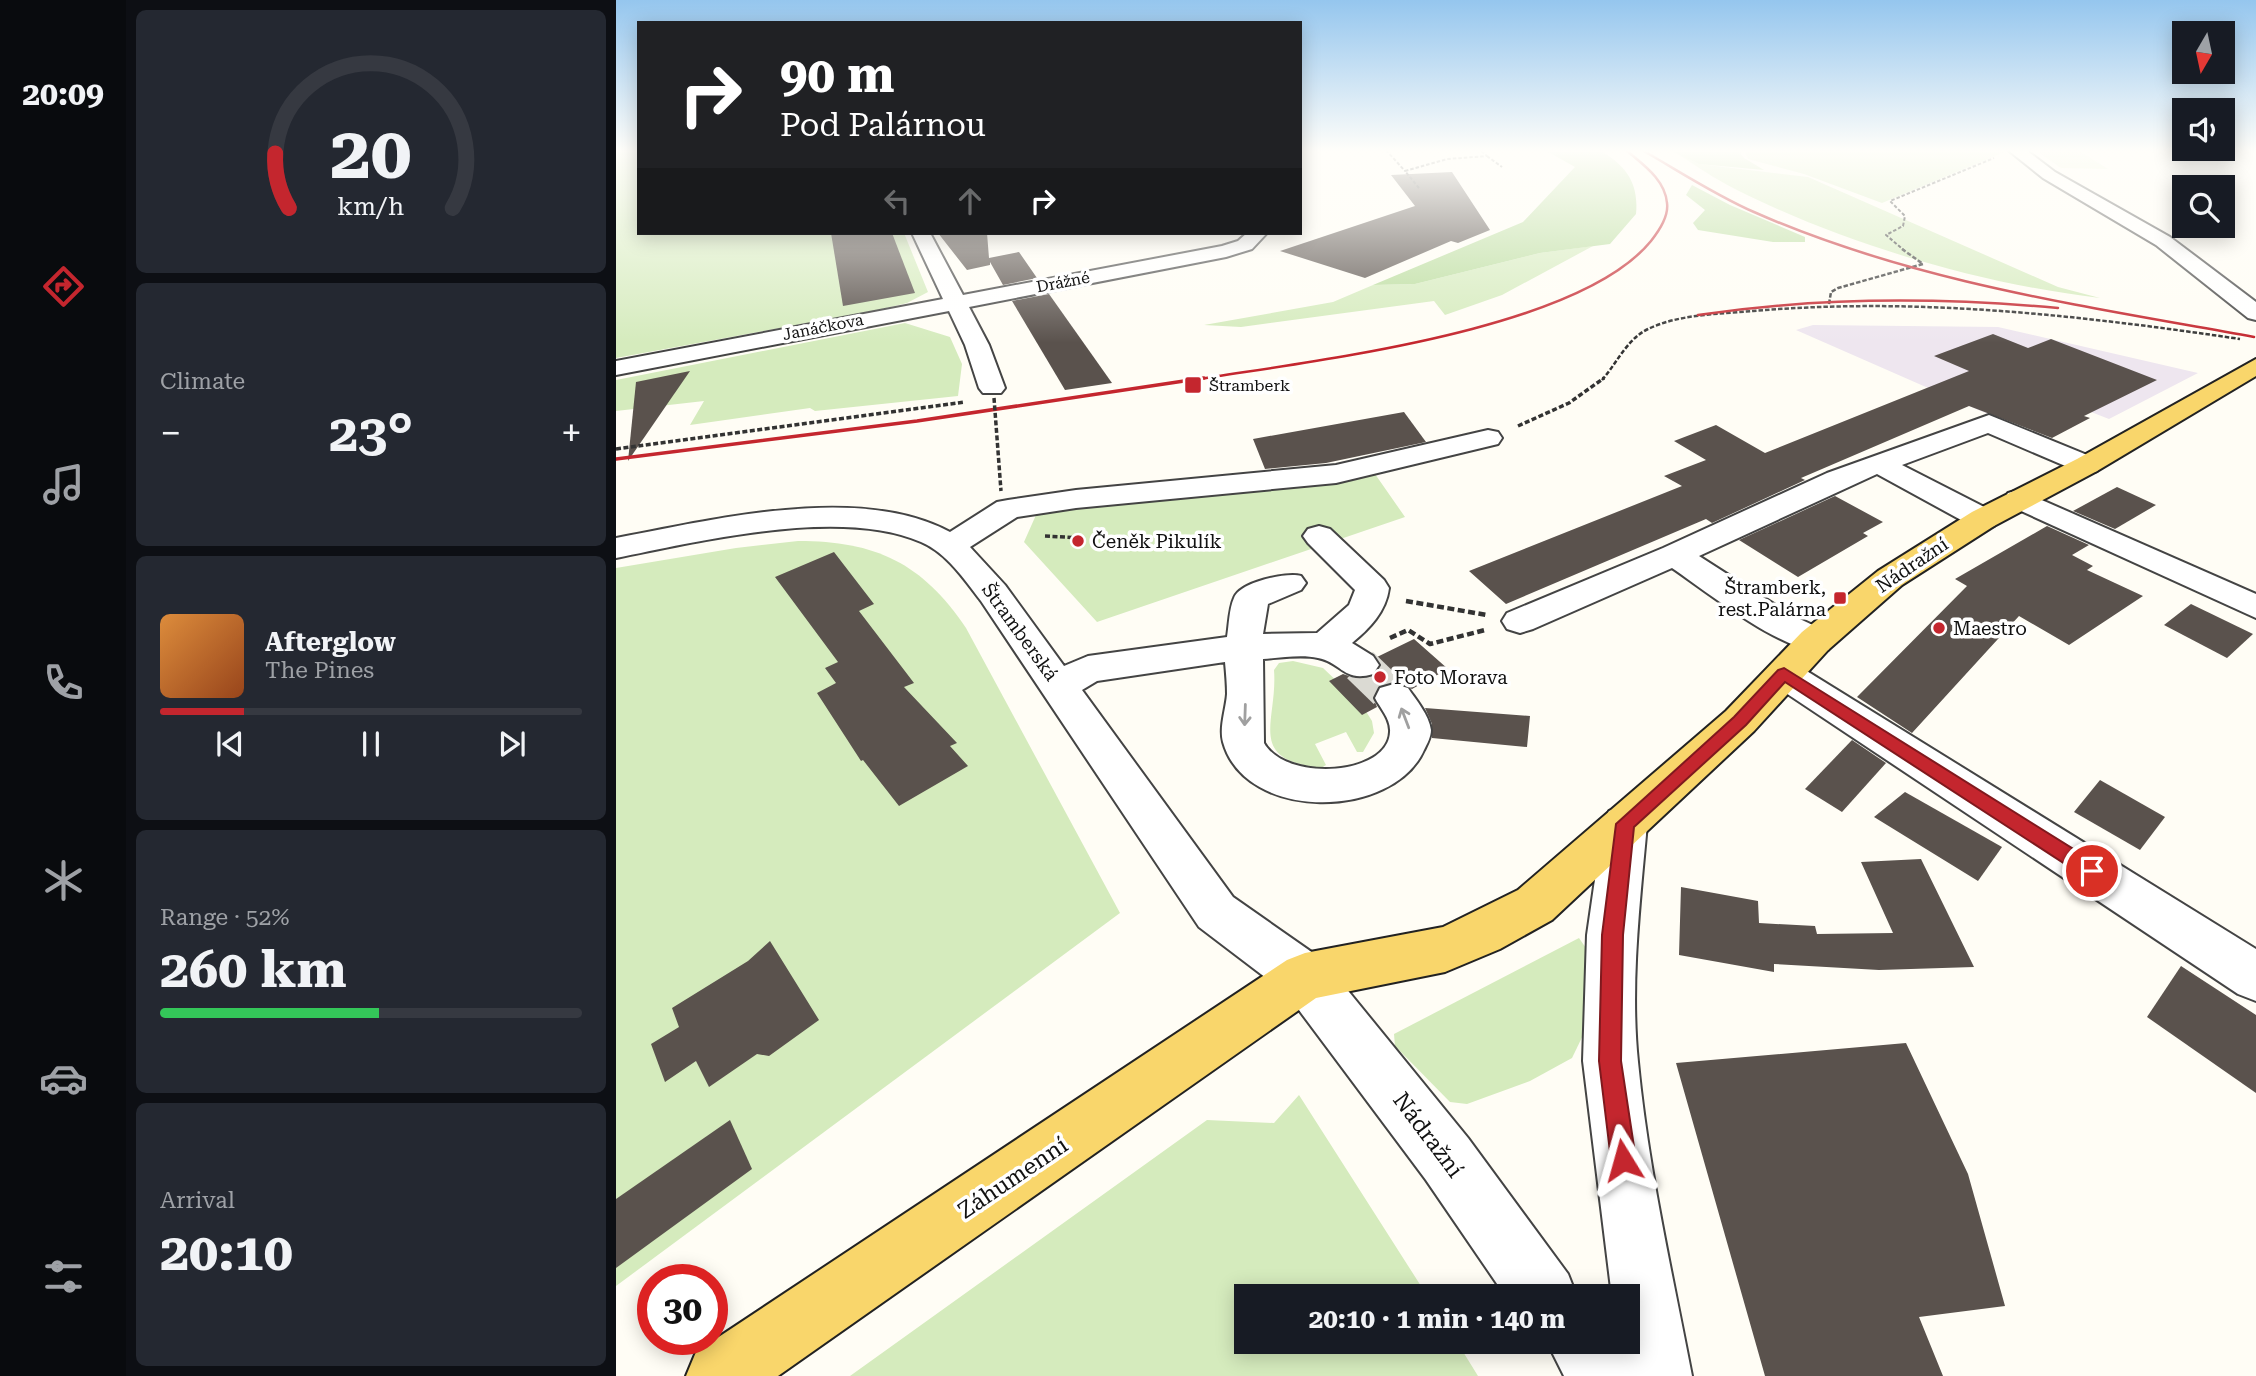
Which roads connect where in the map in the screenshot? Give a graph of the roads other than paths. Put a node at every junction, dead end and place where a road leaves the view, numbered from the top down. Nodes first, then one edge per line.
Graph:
1 (2117, 214) edge
2 (922, 235) edge
3 (1256, 235) edge
4 (954, 303) junction
5 (2256, 313) edge
6 (2252, 362) edge
7 (616, 368) edge
8 (993, 391) road end
9 (1488, 438) road end
10 (1879, 464) junction
11 (2087, 465) junction
12 (2019, 499) junction
13 (1983, 519) junction
14 (1319, 536) dead end
15 (950, 545) junction
16 (616, 548) edge
17 (1675, 555) junction
18 (1295, 590) dead end
19 (2256, 607) edge
20 (1520, 621) road end
21 (1246, 632) junction
22 (1815, 641) junction
23 (1326, 645) junction
24 (1360, 665) tunnel mouth
25 (1784, 674) junction
26 (1060, 685) junction
27 (1394, 698) tunnel mouth
28 (1625, 824) junction
29 (1305, 977) junction
30 (2256, 977) edge
31 (1536, 1284) edge
32 (1589, 1354) edge
33 (720, 1376) edge
34 (1606, 1376) edge
35 (1658, 1376) edge

1 - 5 street
2 - 4 street
3 - 4 street, Drážné
4 - 7 street, Janáčkova
4 - 8 street
6 - 11 main road, Nádražní
9 - 15 street
10 - 11 street
10 - 13 street
10 - 17 street
11 - 12 main road, Nádražní
12 - 13 main road, Nádražní
12 - 19 street
13 - 22 main road, Nádražní
14 - 23 street
15 - 16 street, Štramberská
15 - 26 street, Štramberská
17 - 20 street
17 - 22 street
18 - 21 street
21 - 23 street
21 - 26 street
21 -> 27 street
22 - 25 main road, Nádražní
23 - 24 street
25 - 28 main road, Nádražní
25 - 30 street
26 - 29 street, Štramberská
28 - 29 main road, Nádražní
28 - 35 street
29 - 31 street, Nádražní
29 - 33 main road, Záhumenní
32 - 34 street

